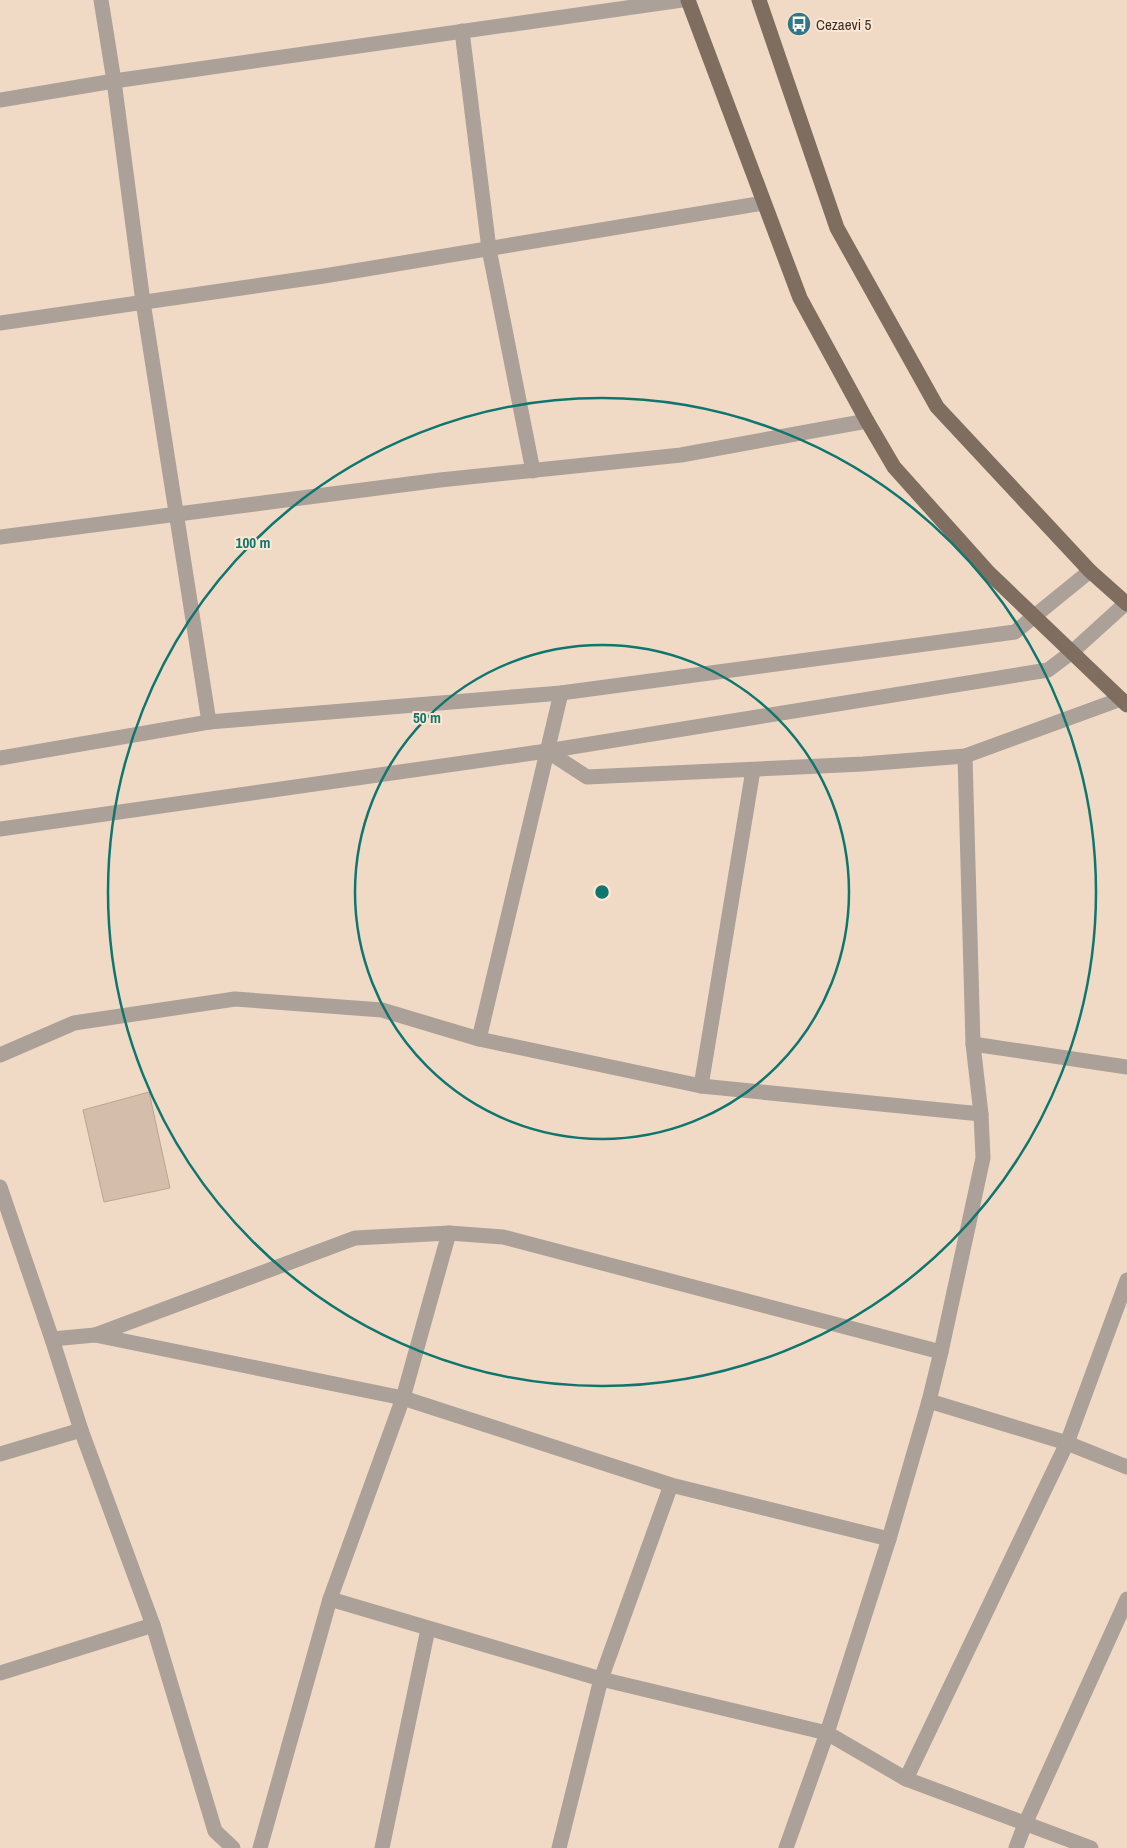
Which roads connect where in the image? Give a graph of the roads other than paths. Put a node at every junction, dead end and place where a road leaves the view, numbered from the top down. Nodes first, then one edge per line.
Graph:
1 (101, 0) edge
2 (682, 0) edge
3 (688, 0) edge
4 (759, 0) edge
5 (462, 32) junction
6 (114, 81) junction
7 (0, 100) edge
8 (764, 203) junction
9 (489, 248) junction
10 (143, 302) junction
11 (0, 323) edge
12 (867, 421) junction
13 (533, 471) junction
14 (176, 514) junction
15 (0, 537) edge
16 (1090, 572) junction
17 (1126, 603) edge
18 (1034, 618) junction
19 (1072, 652) junction
20 (561, 693) junction
21 (1124, 702) edge
22 (209, 722) junction
23 (547, 751) junction
24 (965, 756) junction
25 (0, 758) edge
26 (753, 770) junction
27 (0, 829) edge
28 (479, 1039) junction
29 (973, 1044) junction
30 (0, 1055) edge
31 (1127, 1067) edge
32 (701, 1086) junction
33 (981, 1114) junction
34 (0, 1187) edge
35 (5, 1215) edge
36 (449, 1233) junction
37 (1127, 1280) edge
38 (95, 1335) junction
39 (52, 1339) junction
40 (941, 1352) junction
41 (403, 1398) junction
42 (929, 1401) junction
43 (81, 1430) junction
44 (1067, 1443) junction
45 (0, 1454) edge
46 (1127, 1467) edge
47 (671, 1485) junction
48 (889, 1539) junction
49 (1127, 1599) edge
50 (330, 1600) junction
51 (153, 1625) junction
52 (428, 1628) junction
53 (0, 1673) edge
54 (601, 1679) junction
55 (827, 1733) junction
56 (906, 1779) junction
57 (1025, 1824) junction
58 (233, 1848) edge
59 (260, 1848) edge
60 (382, 1848) edge
61 (559, 1848) edge
62 (786, 1848) edge
63 (1016, 1848) edge
64 (1091, 1848) edge

1 - 6 street
2 - 5 street
3 - 8 main road
4 - 16 main road
5 - 6 street
5 - 9 street
6 - 7 street
6 - 10 street
8 - 9 street
8 - 12 main road
9 - 10 street
9 - 13 street
10 - 11 street
10 - 14 street
12 - 13 street
12 - 18 main road
13 - 14 street
14 - 15 street
14 - 22 street
16 - 17 main road
16 - 18 street
17 - 19 street
18 - 19 main road
18 - 20 street
19 - 21 main road
19 - 23 street
20 - 22 street
20 - 23 street
21 - 24 street
22 - 25 street
23 - 26 street
23 - 27 street
23 - 28 street
24 - 26 street
24 - 29 street
26 - 32 street
28 - 30 street
28 - 32 street
29 - 31 street
29 - 33 street
32 - 33 street
33 - 40 street
34 - 35 street
35 - 39 street
36 - 38 street
36 - 40 street
36 - 41 street
37 - 44 street
38 - 39 street
38 - 41 street
39 - 43 street
40 - 42 street
41 - 47 street
41 - 50 street
42 - 44 street
42 - 48 street
43 - 45 street
43 - 51 street
44 - 46 street
44 - 56 street
47 - 48 street
47 - 54 street
48 - 55 street
49 - 57 street
50 - 52 street
50 - 59 street
51 - 53 street
51 - 58 street
52 - 54 street
52 - 60 street
54 - 55 street
54 - 61 street
55 - 56 street
55 - 62 street
56 - 57 street
57 - 63 street
57 - 64 street

